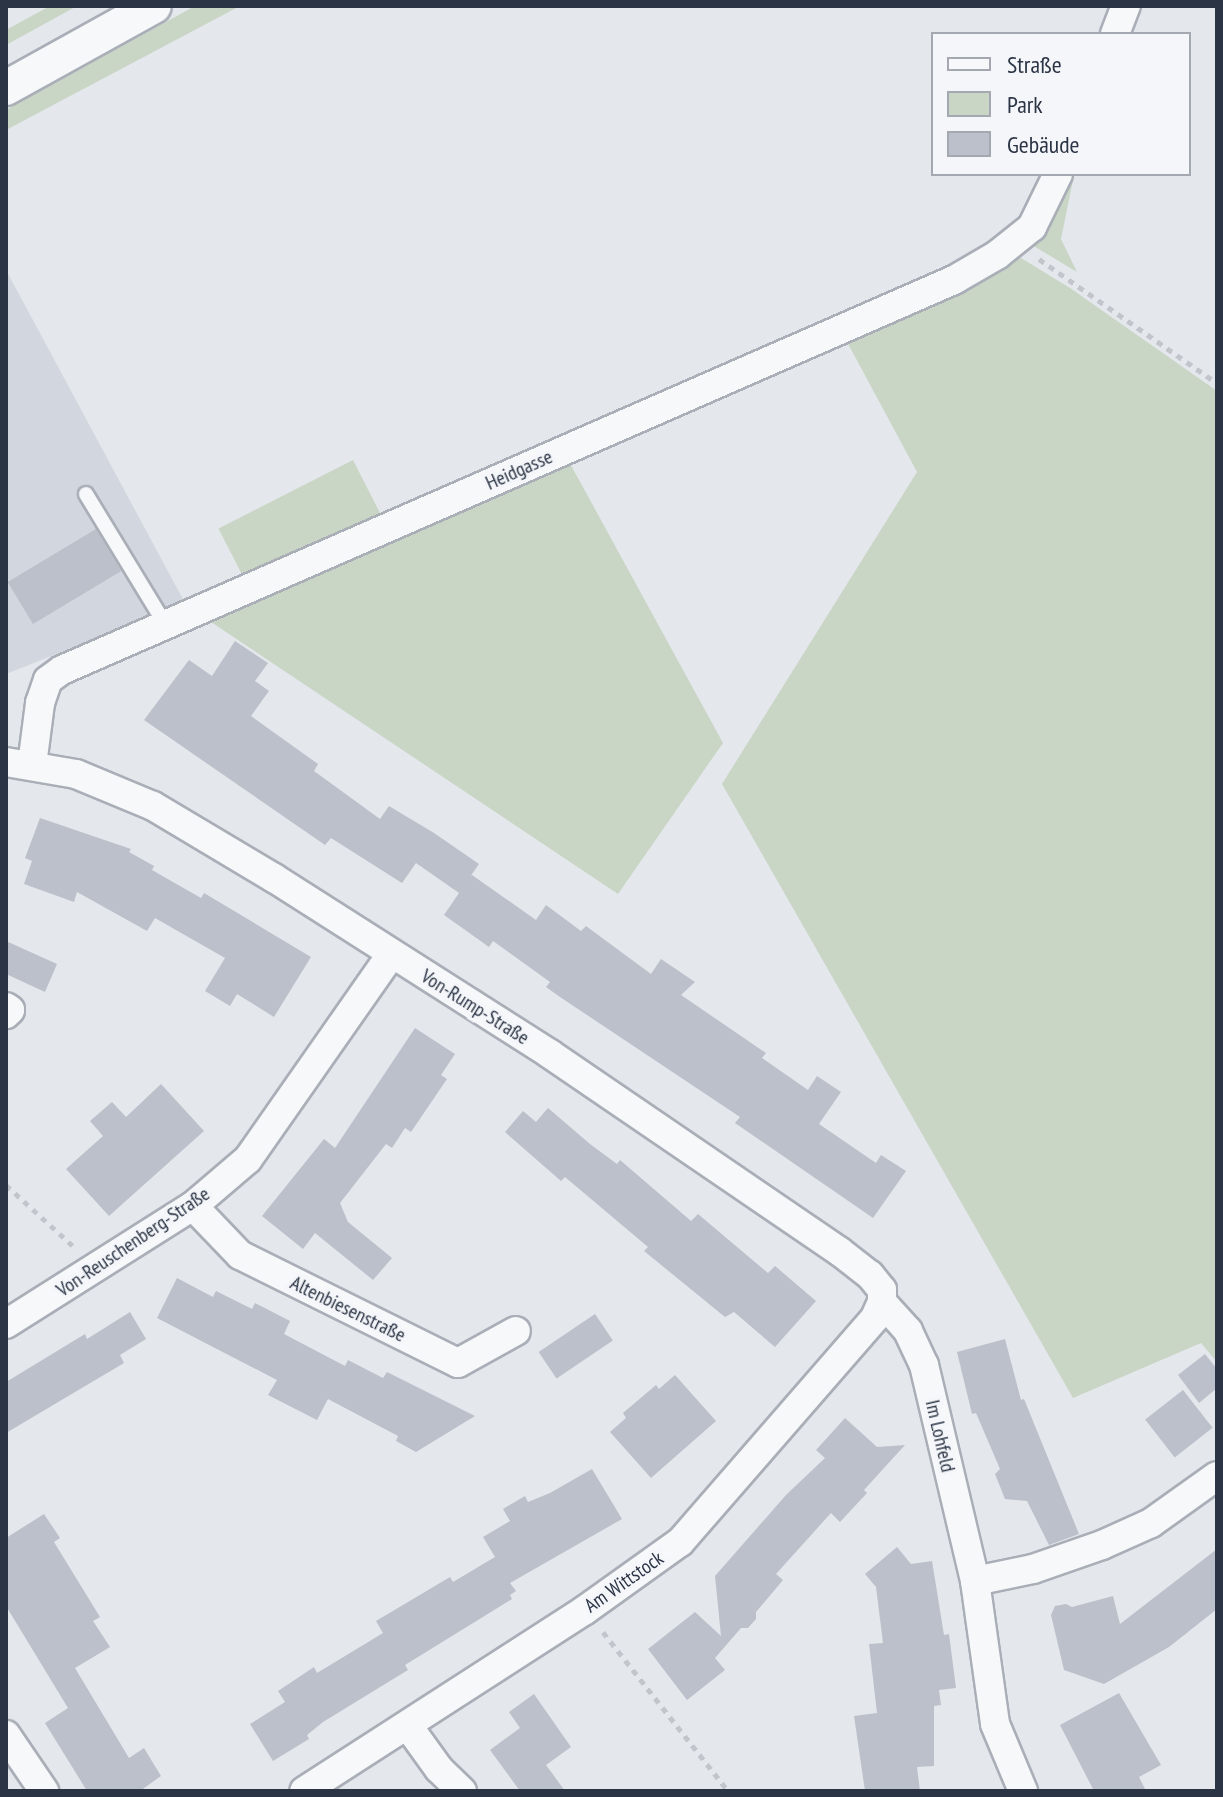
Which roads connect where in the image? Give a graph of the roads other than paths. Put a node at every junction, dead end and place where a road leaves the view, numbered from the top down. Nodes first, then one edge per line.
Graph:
1 (154, 6) edge
2 (1126, 6) edge
3 (1116, 32) edge
4 (6, 88) edge
5 (1057, 176) edge
6 (86, 494) dead end
7 (165, 624) junction
8 (19, 763) edge
9 (391, 955) junction
10 (6, 1007) edge
11 (6, 1014) edge
12 (193, 1206) junction
13 (882, 1302) junction
14 (6, 1324) edge
15 (516, 1331) dead end
16 (1217, 1476) edge
17 (975, 1581) junction
18 (408, 1726) junction
19 (6, 1735) edge
20 (44, 1791) edge
21 (304, 1791) edge
22 (462, 1791) edge
23 (1023, 1791) edge

1 - 4 street
2 - 3 street
5 - 7 street, Heidgasse
6 - 7 lane
7 - 8 street, Heidgasse
8 - 9 street, Von-Rump-Straße
9 - 12 street, Von-Reuschenberg-Straße
9 - 13 street, Von-Rump-Straße
10 - 11 street
12 - 14 street, Von-Reuschenberg-Straße
12 - 15 street, Altenbiesenstraße
13 - 17 street, Im Lohfeld
13 - 18 street, Am Wittstock
16 - 17 street
17 - 23 street, Im Lohfeld
18 - 21 street, Am Wittstock
18 - 22 street
19 - 20 street

